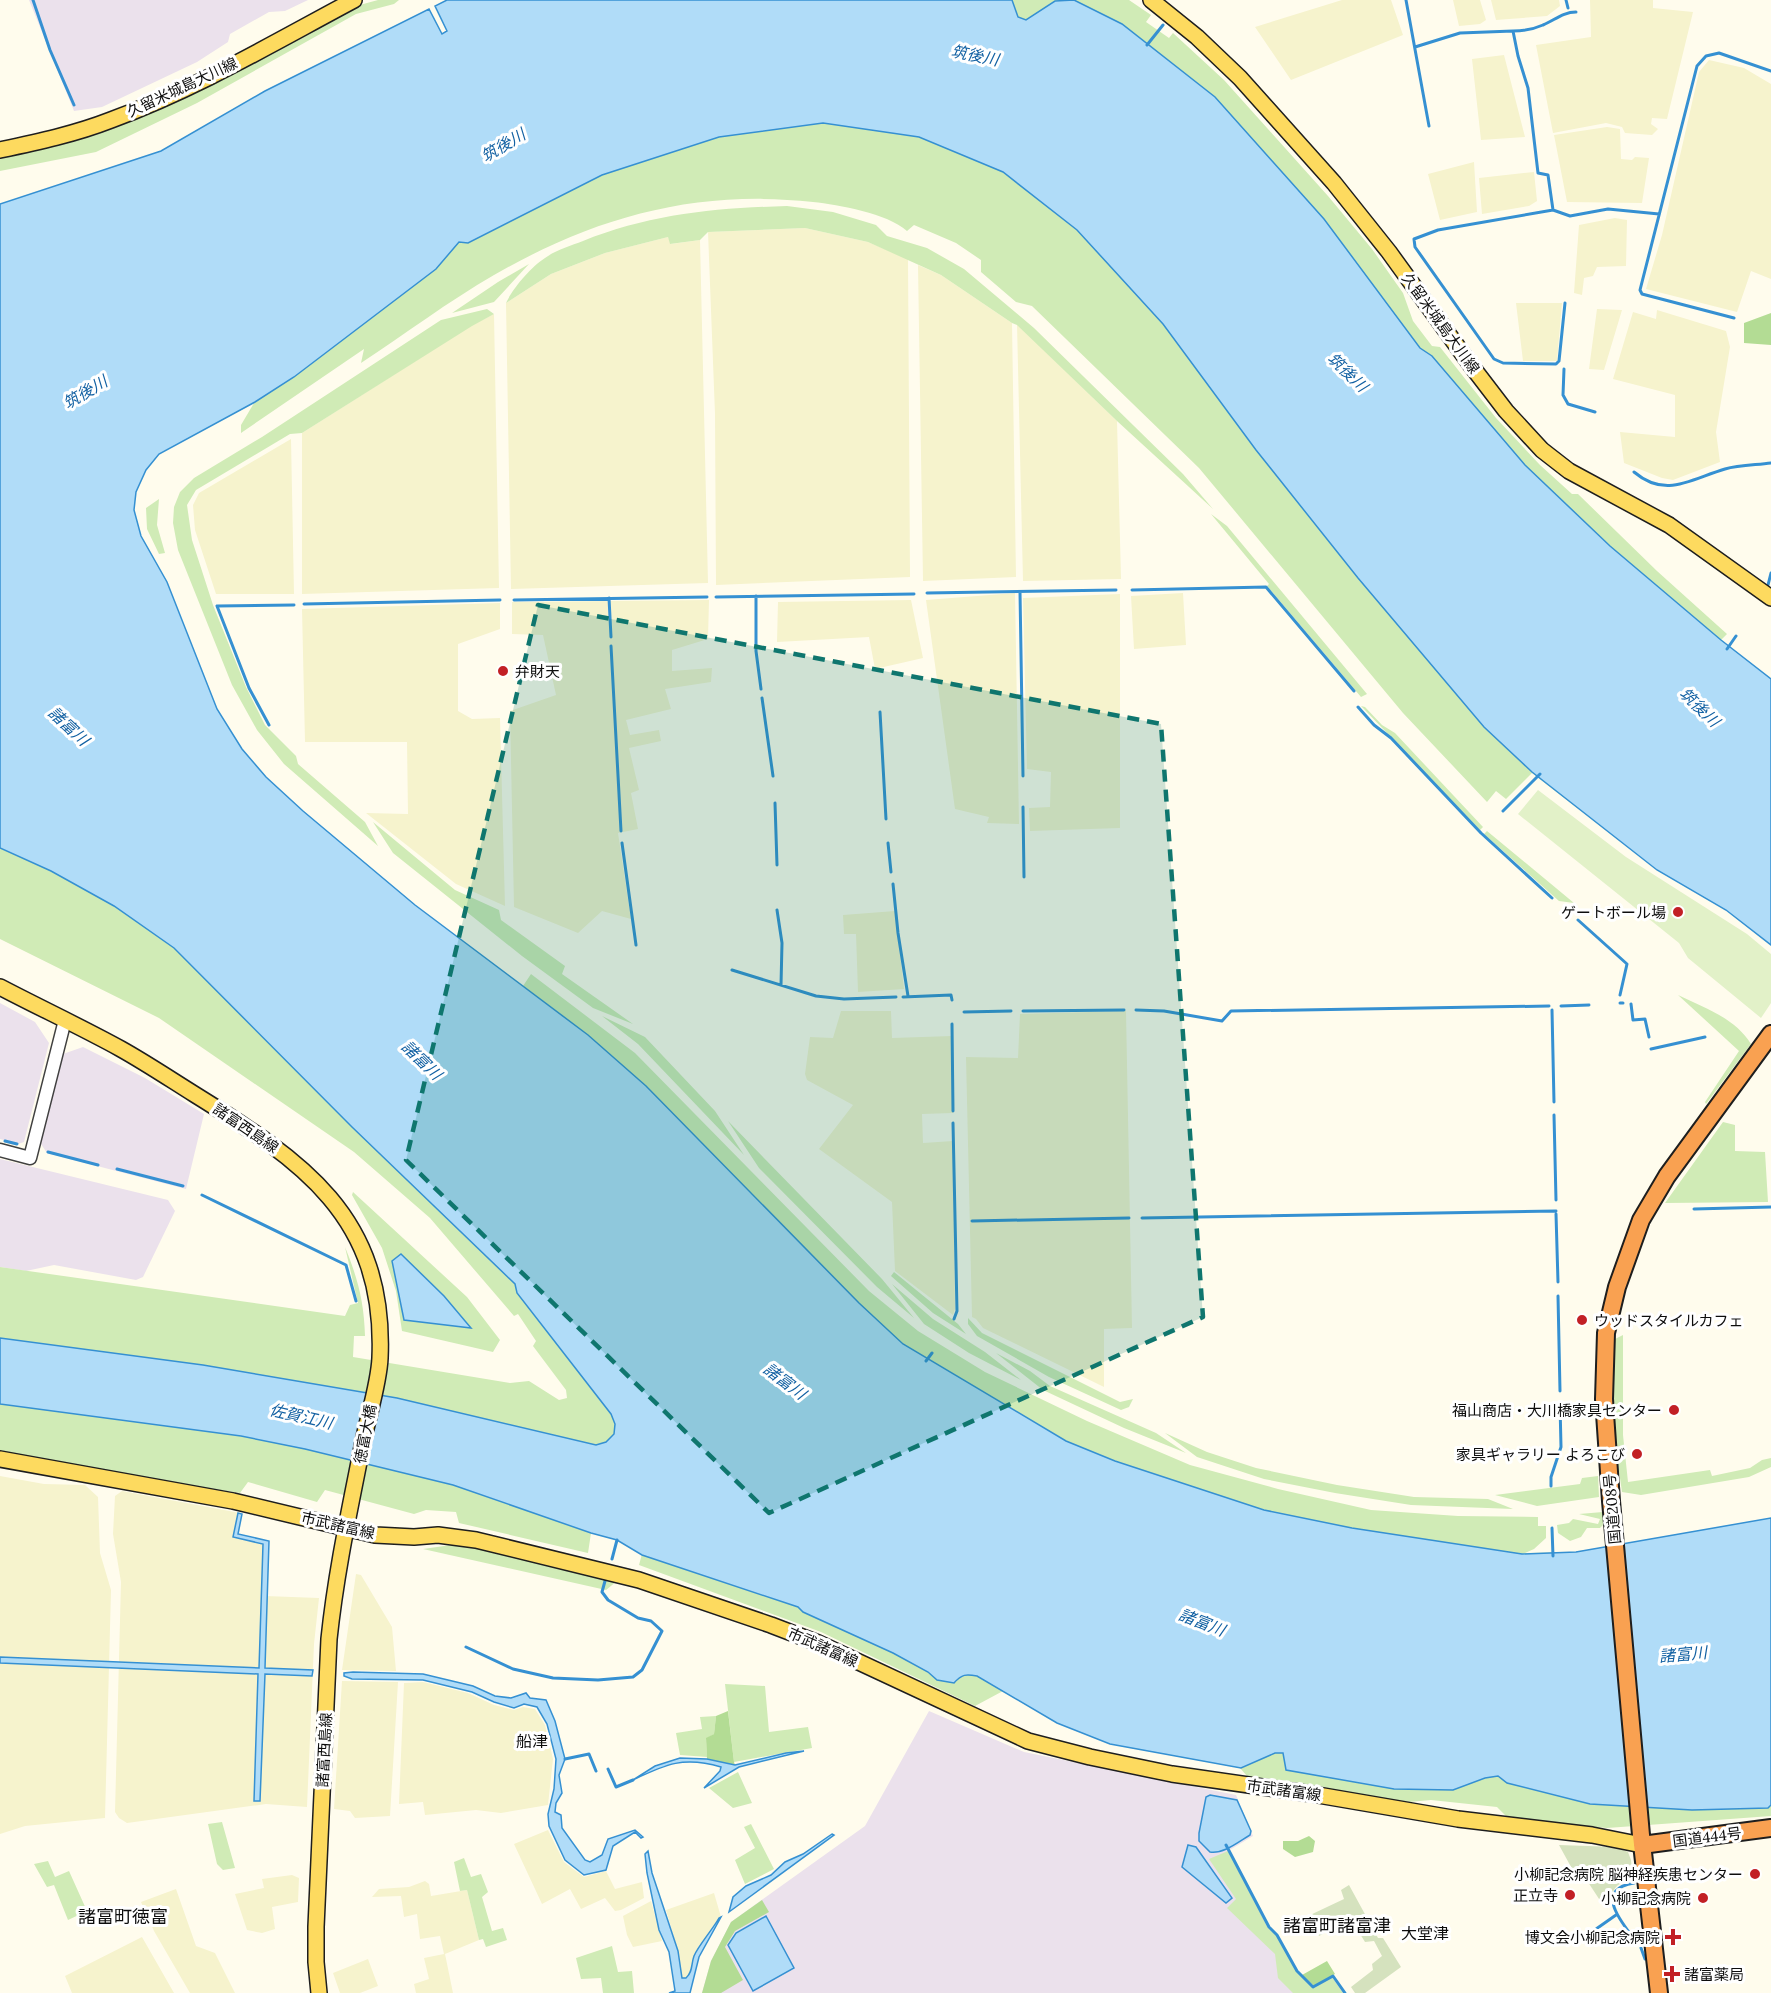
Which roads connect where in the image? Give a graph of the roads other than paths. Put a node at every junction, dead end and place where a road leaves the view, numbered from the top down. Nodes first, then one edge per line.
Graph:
1 (354, 0) edge
2 (1151, 0) edge
3 (0, 150) edge
4 (1771, 598) edge
5 (0, 987) edge
6 (65, 1020) junction
7 (1770, 1035) edge
8 (0, 1150) edge
9 (380, 1360) joint
10 (0, 1459) edge
11 (350, 1508) joint
12 (346, 1528) junction
13 (1771, 1828) edge
14 (1642, 1840) junction
15 (319, 1993) edge
16 (1659, 1993) edge

1 - 3 main road, 久留米城島大川線
2 - 4 main road, 久留米城島大川線
5 - 6 main road, 諸富西島線
6 - 8 street
6 - 9 main road, 諸富西島線
7 - 14 highway, 国道208号
9 - 11 main road, 徳富大橋
10 - 12 main road, 市武諸富線
11 - 12 main road, 諸富西島線
12 - 14 main road, 市武諸富線
12 - 15 main road, 諸富西島線
13 - 14 highway, 国道444号
14 - 16 highway, 国道208号

